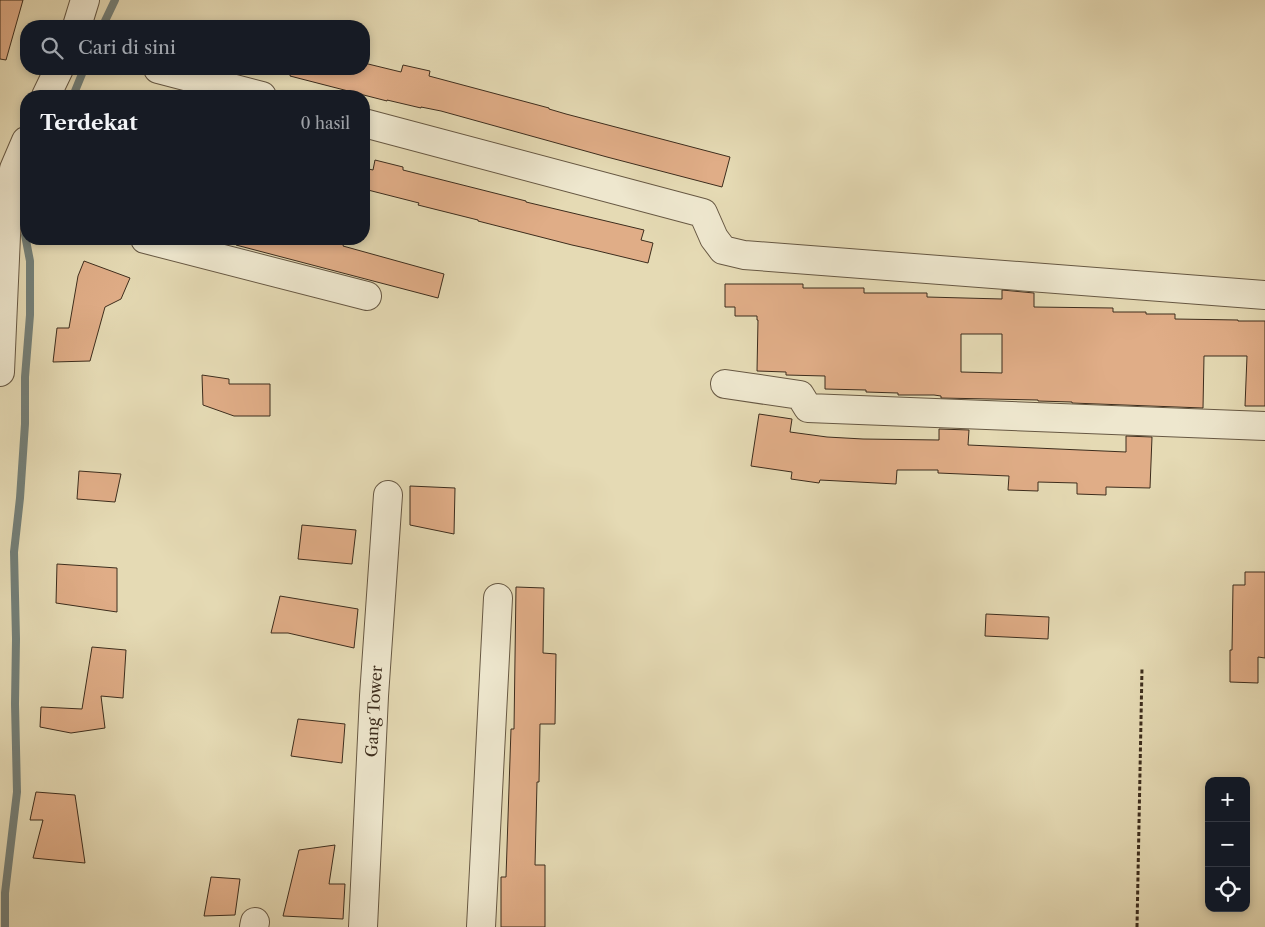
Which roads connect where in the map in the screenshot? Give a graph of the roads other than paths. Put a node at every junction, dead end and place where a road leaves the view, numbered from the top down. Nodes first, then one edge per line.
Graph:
1 (85, 0) edge
2 (79, 20) edge
3 (56, 75) edge
4 (181, 75) edge
5 (49, 90) edge
6 (239, 90) edge
7 (370, 125) edge
8 (20, 155) edge
9 (17, 206) edge
10 (168, 245) edge
11 (1265, 295) edge
12 (367, 296) dead end
13 (0, 372) edge
14 (725, 384) dead end
15 (1265, 426) edge
16 (388, 495) dead end
17 (498, 598) dead end
18 (363, 927) edge
19 (481, 927) edge

1 - 2 street
3 - 5 street
4 - 6 street
7 - 11 street
8 - 9 street
9 - 13 street
10 - 12 street
14 - 15 street
16 - 18 street, Gang Tower
17 - 19 street

